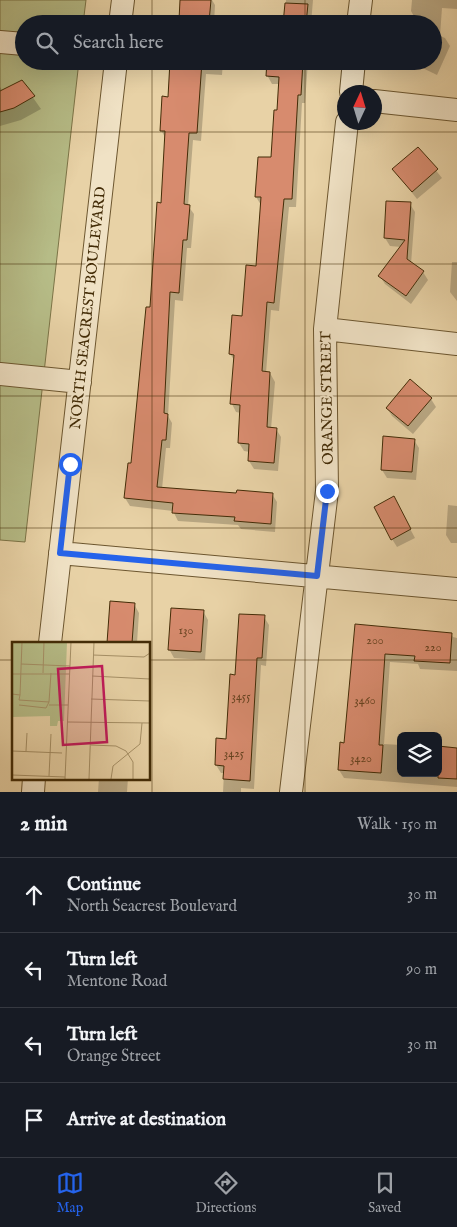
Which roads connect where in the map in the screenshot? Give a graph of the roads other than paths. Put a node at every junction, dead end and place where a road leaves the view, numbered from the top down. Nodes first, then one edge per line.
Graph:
1 (123, 0) edge
2 (361, 0) edge
3 (121, 15) edge
4 (359, 15) edge
5 (0, 42) edge
6 (15, 43) edge
7 (115, 70) edge
8 (353, 70) edge
9 (352, 85) edge
10 (382, 101) edge
11 (457, 110) edge
12 (346, 130) edge
13 (325, 329) junction
14 (457, 344) edge
15 (0, 374) edge
16 (80, 382) junction
17 (60, 553) junction
18 (317, 576) junction
19 (457, 589) edge
20 (50, 642) edge
21 (291, 792) edge

1 - 3 street
2 - 4 street
5 - 6 street
7 - 16 street, NORTH SEACREST BOULEVARD
8 - 9 street
10 - 11 street
12 - 13 street, ORANGE STREET
13 - 14 street
13 - 18 street, ORANGE STREET
15 - 16 street
16 - 17 street, NORTH SEACREST BOULEVARD
17 - 18 street
17 - 20 street, NORTH SEACREST BOULEVARD
18 - 19 street
18 - 21 street, ORANGE STREET

